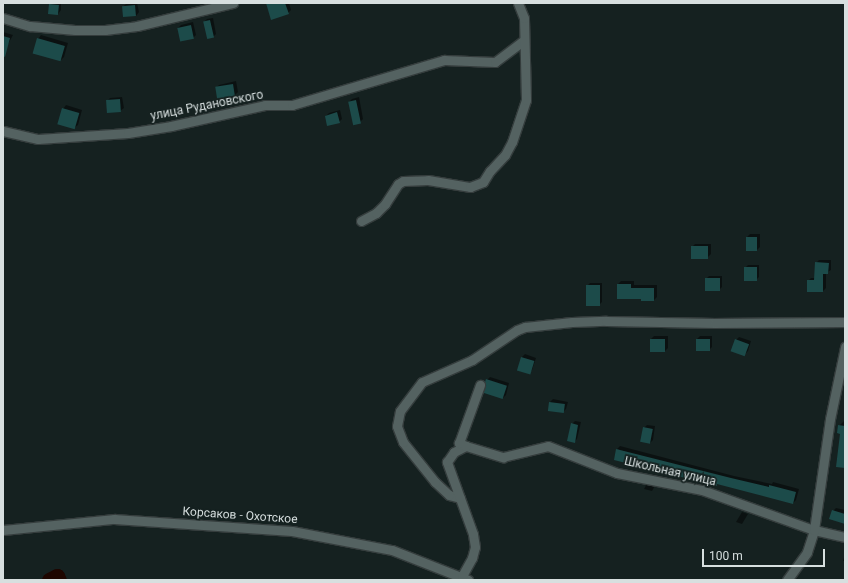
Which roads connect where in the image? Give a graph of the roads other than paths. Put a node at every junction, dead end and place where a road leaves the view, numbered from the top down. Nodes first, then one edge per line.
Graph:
1 (233, 3) edge
2 (518, 3) edge
3 (3, 18) edge
4 (524, 40) junction
5 (3, 131) edge
6 (361, 221) dead end
7 (845, 322) edge
8 (845, 347) edge
9 (480, 385) dead end
10 (462, 444) junction
11 (460, 498) junction
12 (3, 530) edge
13 (814, 530) junction
14 (845, 537) edge
15 (465, 578) edge
16 (787, 580) edge

1 - 3 street
2 - 4 street
4 - 5 street, улица Рудановского
4 - 6 street
7 - 11 street
8 - 13 street
9 - 10 street
10 - 11 street
10 - 13 street, Школьная улица
11 - 15 street
12 - 15 street, Корсаков - Охотское
13 - 14 street, Школьная улица
13 - 16 street

